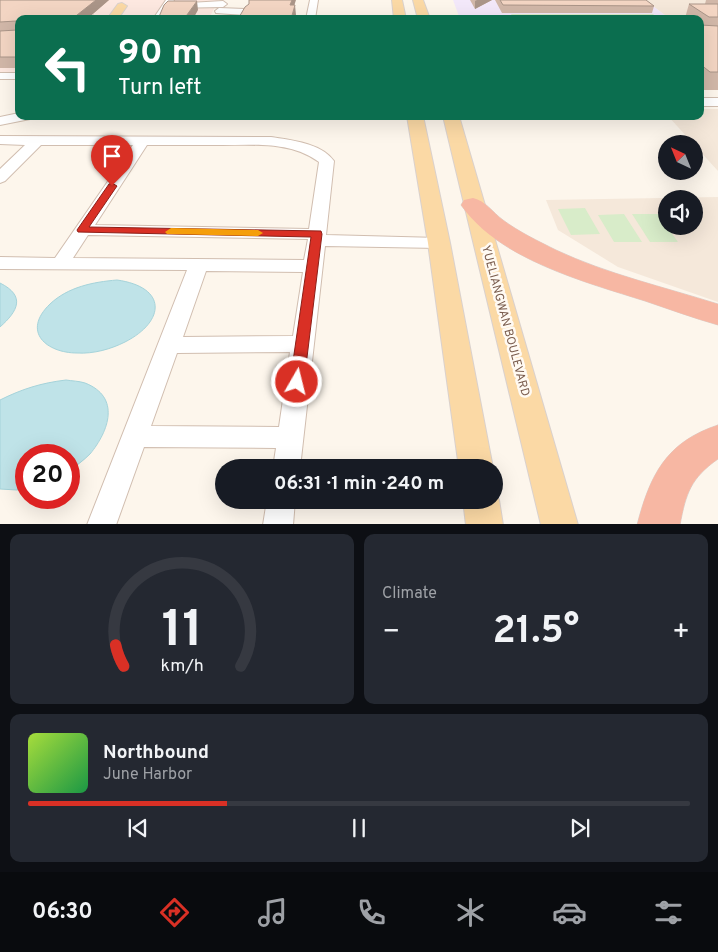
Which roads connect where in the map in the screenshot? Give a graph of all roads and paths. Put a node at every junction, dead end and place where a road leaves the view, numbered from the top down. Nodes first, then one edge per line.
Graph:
1 (314, 0) edge
2 (398, 0) edge
3 (418, 0) edge
4 (251, 1) edge
5 (168, 3) edge
6 (122, 6) dead end
7 (209, 6) edge
8 (221, 9) edge
9 (86, 14) edge
10 (95, 15) edge
11 (115, 15) edge
12 (160, 15) edge
13 (243, 15) edge
14 (311, 15) edge
15 (400, 15) edge
16 (423, 15) edge
17 (0, 76) edge
18 (15, 76) edge
19 (704, 102) edge
20 (718, 102) edge
21 (15, 111) edge
22 (0, 116) edge
23 (15, 118) edge
24 (416, 120) edge
25 (452, 120) edge
26 (0, 121) edge
27 (0, 140) edge
28 (37, 141) junction
29 (142, 142) junction
30 (0, 178) edge
31 (473, 205) junction
32 (82, 230) junction
33 (316, 237) junction
34 (516, 241) junction
35 (439, 243) junction
36 (0, 263) edge
37 (60, 264) junction
38 (199, 265) junction
39 (312, 266) junction
40 (718, 316) edge
41 (718, 336) edge
42 (302, 344) junction
43 (169, 345) junction
44 (134, 436) junction
45 (290, 438) junction
46 (718, 440) edge
47 (287, 459) edge
48 (475, 459) edge
49 (280, 509) edge
50 (482, 509) edge
51 (101, 524) edge
52 (278, 524) edge
53 (485, 524) edge
54 (560, 524) edge
55 (658, 524) edge

1 - 14 street
2 - 15 main road
3 - 16 main road
4 - 13 street
5 - 7 street
5 - 12 street
6 - 11 main road
7 - 8 street
8 - 13 street
9 - 10 path
17 - 18 street
19 - 20 street
21 - 22 street
23 - 26 street
24 - 35 main road
25 - 31 main road, YUELIANGWAN BOULEVARD
27 - 28 street
28 - 29 street
28 - 30 street
29 - 32 street
29 - 33 street
31 - 34 highway
31 - 54 main road, YUELIANGWAN BOULEVARD
32 - 33 street
32 - 37 street
33 - 35 street
33 - 39 street
34 - 40 highway
34 - 41 highway
35 - 48 main road
36 - 37 street
37 - 38 street
38 - 39 street
38 - 43 street
39 - 42 street
42 - 43 street
42 - 45 street
43 - 44 street
44 - 45 street
44 - 51 street
45 - 47 street
46 - 55 highway
49 - 52 street
50 - 53 main road

